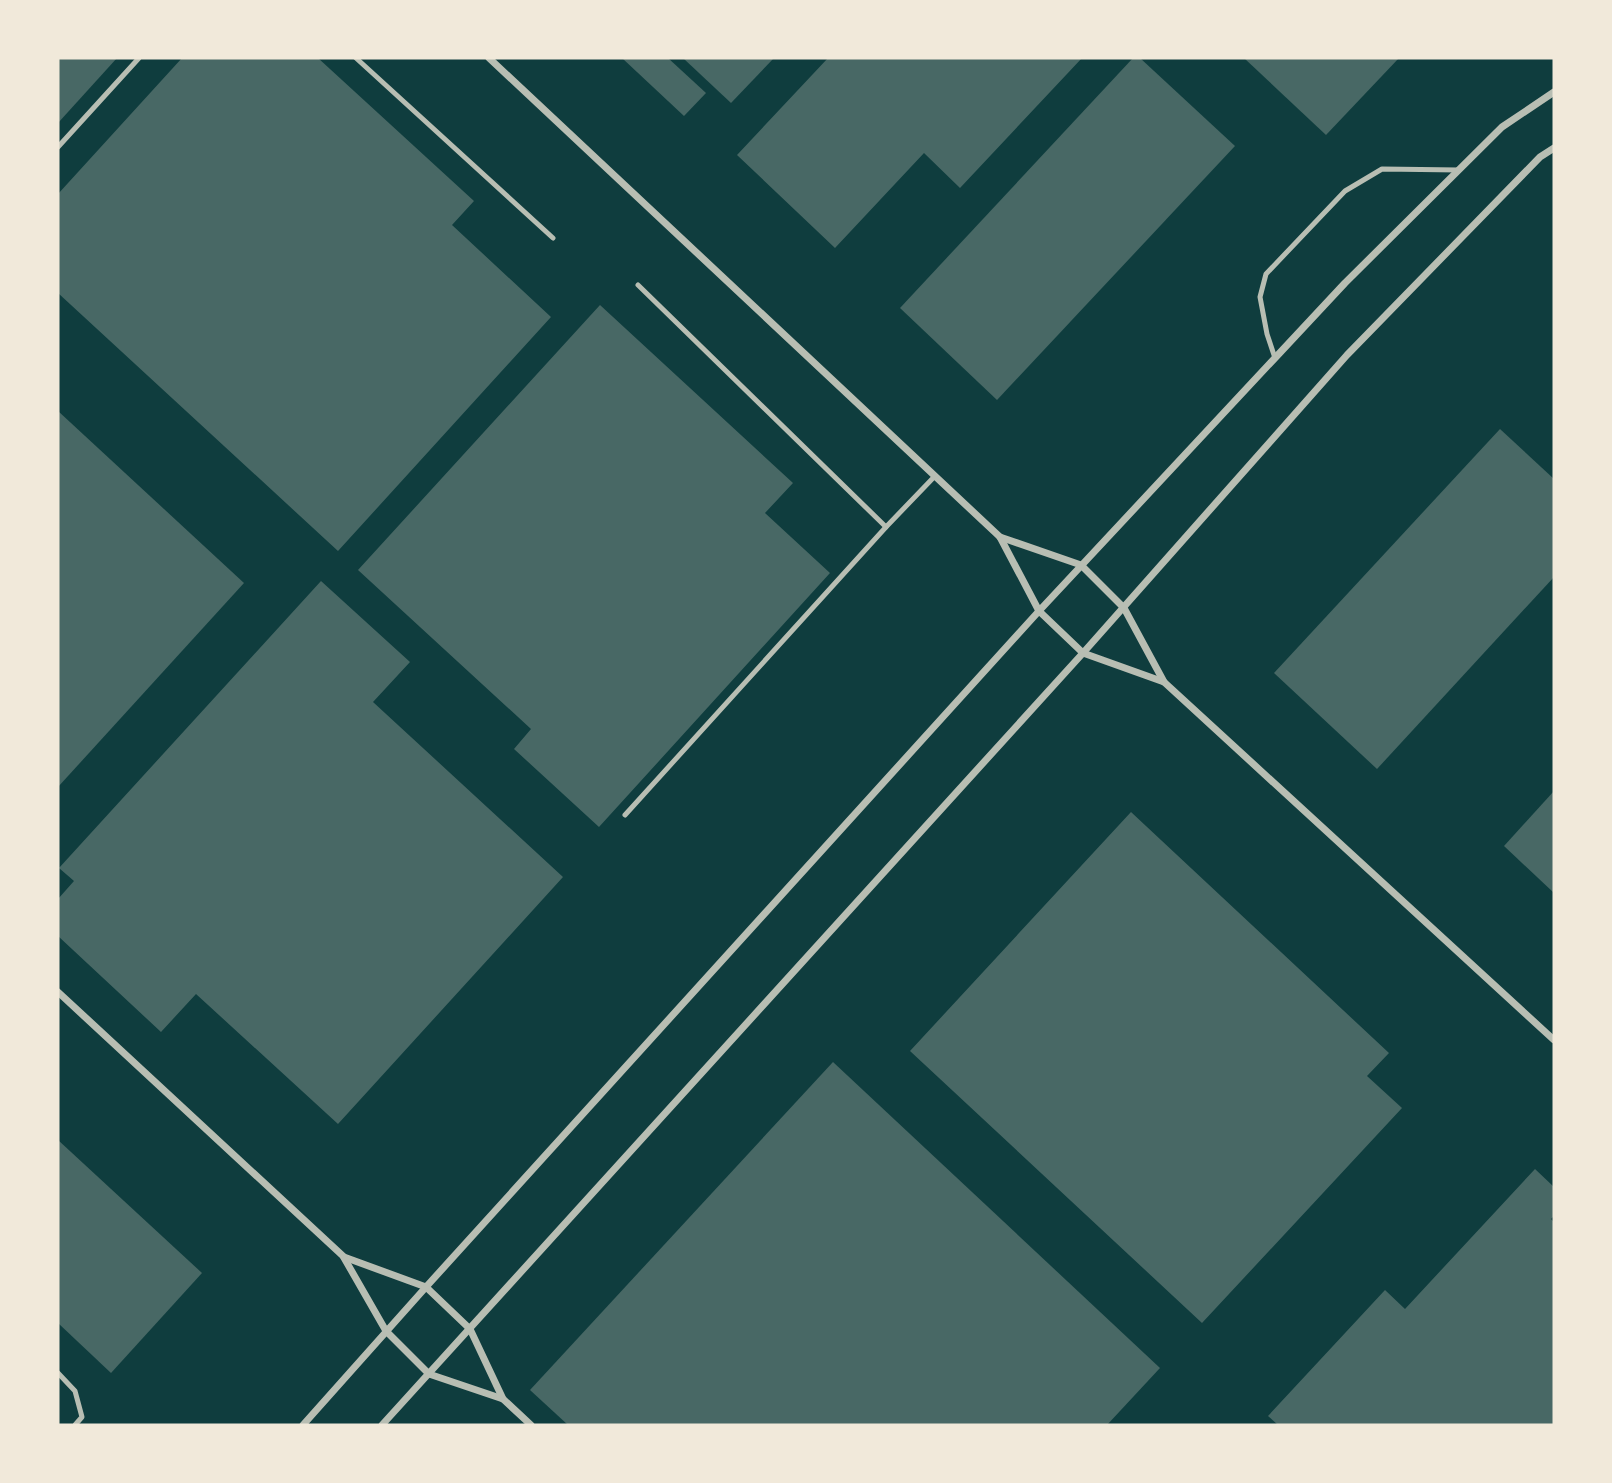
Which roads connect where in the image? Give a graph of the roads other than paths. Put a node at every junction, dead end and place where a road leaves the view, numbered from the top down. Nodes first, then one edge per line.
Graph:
1 (139, 58) edge
2 (356, 58) edge
3 (489, 58) edge
4 (1554, 92) edge
5 (58, 147) edge
6 (1554, 148) edge
7 (1459, 170) junction
8 (553, 237) dead end
9 (638, 285) dead end
10 (1275, 358) junction
11 (935, 476) junction
12 (886, 527) junction
13 (1000, 537) junction
14 (1081, 565) junction
15 (1124, 608) junction
16 (1038, 611) junction
17 (1083, 653) junction
18 (1164, 682) junction
19 (625, 815) dead end
20 (58, 992) edge
21 (1554, 1040) edge
22 (343, 1256) junction
23 (426, 1287) junction
24 (470, 1329) junction
25 (386, 1331) junction
26 (58, 1373) edge
27 (429, 1374) junction
28 (503, 1399) junction
29 (75, 1425) edge
30 (303, 1425) edge
31 (382, 1425) edge
32 (531, 1425) edge

1 - 5 lane
2 - 8 lane
3 - 11 street
4 - 7 street
6 - 15 street
7 - 10 street
7 - 10 lane
9 - 12 lane
10 - 14 street
11 - 12 lane
11 - 13 street
12 - 19 lane
13 - 14 street
13 - 16 street
14 - 15 street
14 - 16 street
15 - 17 street
15 - 18 street
16 - 17 street
16 - 23 street
17 - 18 street
17 - 24 street
18 - 21 street
20 - 22 street
22 - 23 street
22 - 25 street
23 - 24 street
23 - 25 street
24 - 27 street
24 - 28 street
25 - 27 street
25 - 30 street
26 - 29 lane
27 - 28 street
27 - 31 street
28 - 32 street

